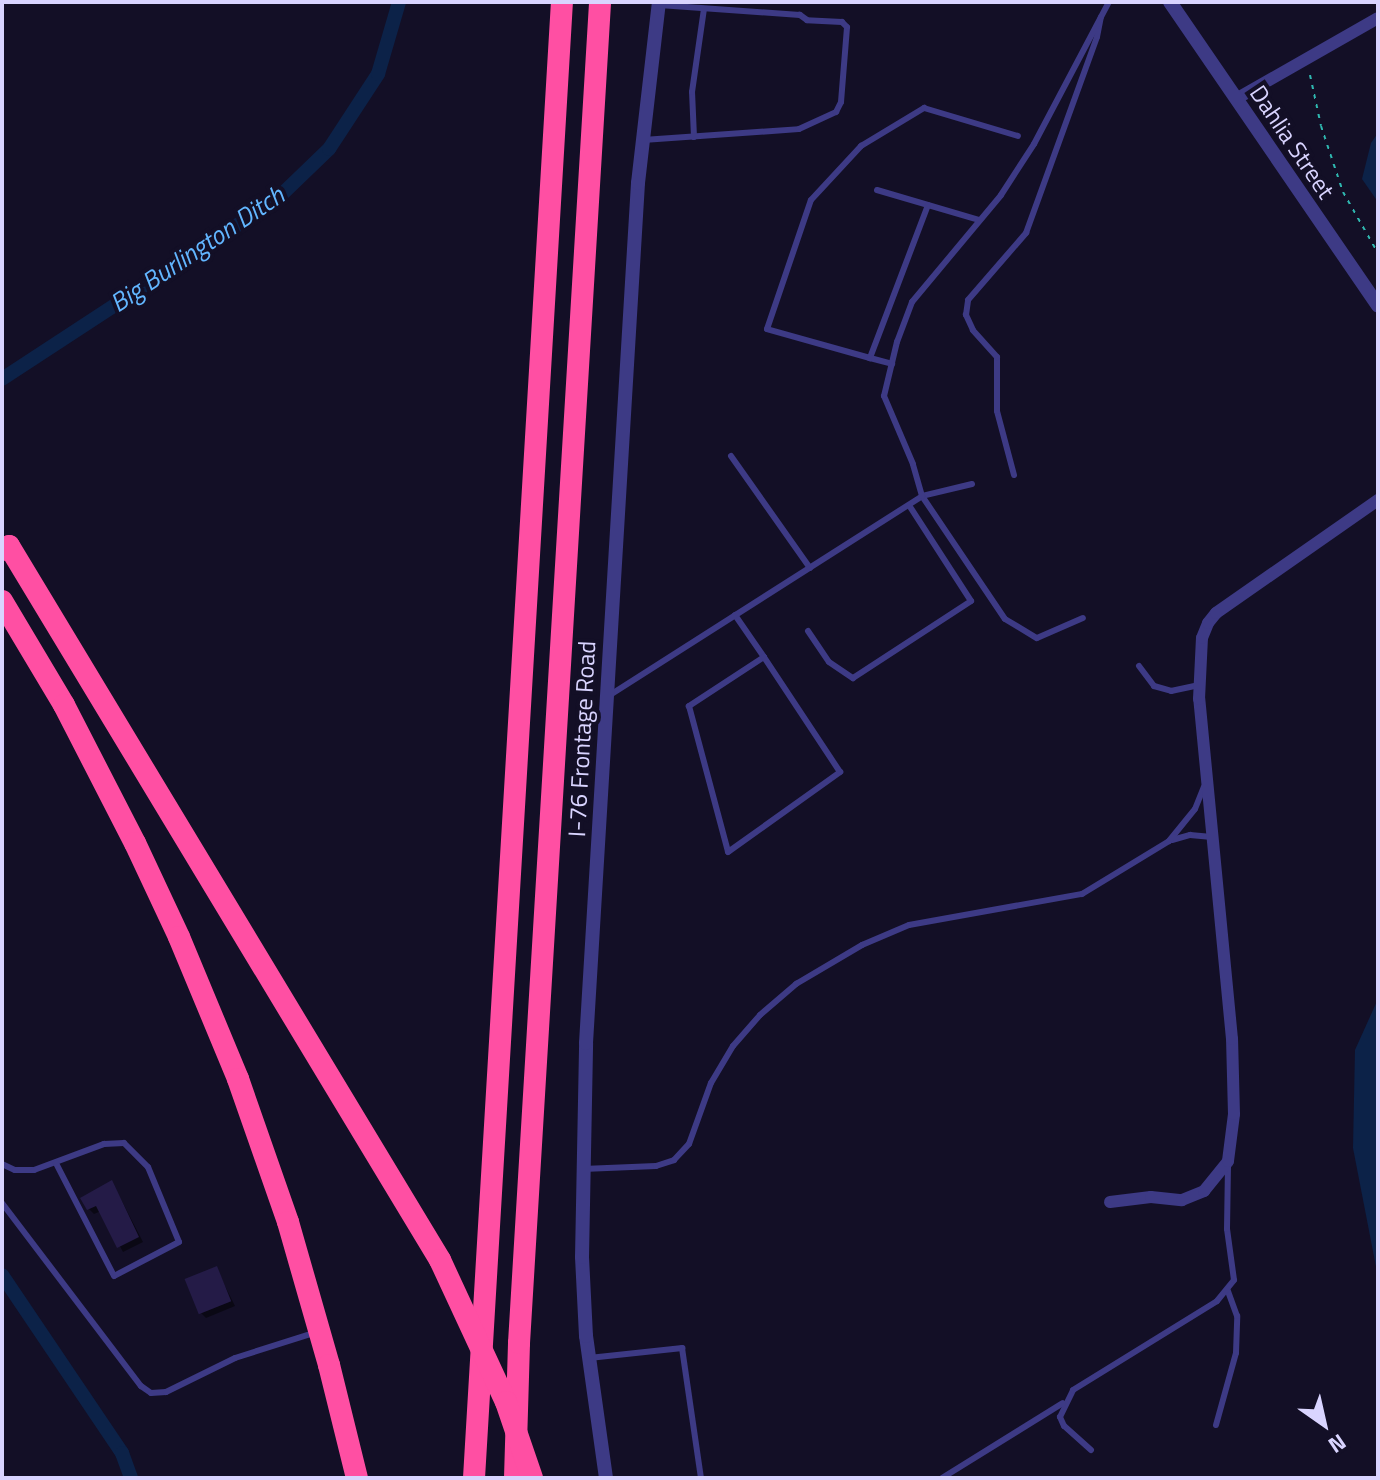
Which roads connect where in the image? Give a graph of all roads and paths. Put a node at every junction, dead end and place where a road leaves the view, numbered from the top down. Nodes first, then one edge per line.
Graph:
1 (562, 2) edge
2 (600, 2) edge
3 (1109, 2) edge
4 (1170, 2) edge
5 (659, 3) edge
6 (704, 9) junction
7 (1102, 13) junction
8 (1378, 18) edge
9 (1307, 62) junction
10 (1236, 99) junction
11 (1018, 136) dead end
12 (694, 137) junction
13 (642, 140) junction
14 (877, 190) dead end
15 (928, 205) junction
16 (979, 220) junction
17 (1378, 253) edge
18 (1378, 306) edge
19 (870, 358) junction
20 (892, 364) junction
21 (731, 456) dead end
22 (1014, 475) dead end
23 (972, 484) dead end
24 (922, 496) junction
25 (1378, 500) edge
26 (909, 505) junction
27 (5, 548) edge
28 (810, 568) junction
29 (2, 601) edge
30 (735, 615) junction
31 (1083, 618) dead end
32 (808, 631) dead end
33 (764, 657) junction
34 (1139, 666) dead end
35 (1200, 685) junction
36 (607, 697) junction
37 (1207, 780) junction
38 (1214, 838) junction
39 (1169, 841) junction
40 (1228, 1161) junction
41 (56, 1163) junction
42 (2, 1164) edge
43 (583, 1169) junction
44 (1110, 1202) dead end
45 (2, 1203) edge
46 (1228, 1291) junction
47 (319, 1331) junction
48 (588, 1358) junction
49 (1063, 1403) junction
50 (1216, 1425) dead end
51 (1091, 1450) dead end
52 (357, 1478) edge
53 (474, 1478) edge
54 (515, 1478) edge
55 (532, 1478) edge
56 (606, 1478) edge
57 (701, 1478) edge
58 (942, 1478) edge

1 - 53 highway
2 - 54 highway
3 - 7 lane
4 - 10 street, Dahlia Street
5 - 6 lane
5 - 13 street, I-76 Frontage Road
6 - 12 lane
6 - 12 lane
7 - 16 lane
7 - 22 lane
8 - 9 street
9 - 10 street
9 - 17 path
10 - 18 street, Dahlia Street
11 - 19 lane
12 - 13 lane
13 - 36 street, I-76 Frontage Road
14 - 15 lane
15 - 16 lane
15 - 19 lane
16 - 20 lane
19 - 20 lane
20 - 24 lane
21 - 28 lane
23 - 24 lane
24 - 26 lane
24 - 31 lane
25 - 35 street
26 - 28 lane
26 - 32 lane
27 - 55 highway, bridge
28 - 30 lane
29 - 47 highway
30 - 33 lane
30 - 36 lane
33 - 33 lane
34 - 35 lane
35 - 37 street
36 - 43 street, I-76 Frontage Road
37 - 38 street
37 - 39 lane
38 - 39 lane
38 - 40 street
39 - 43 lane
40 - 44 street
40 - 46 lane
41 - 41 lane
41 - 42 lane
43 - 48 street, I-76 Frontage Road
45 - 47 lane
46 - 49 lane
46 - 50 lane
47 - 52 highway
48 - 56 street, I-76 Frontage Road
48 - 57 lane
49 - 51 lane
49 - 58 lane

